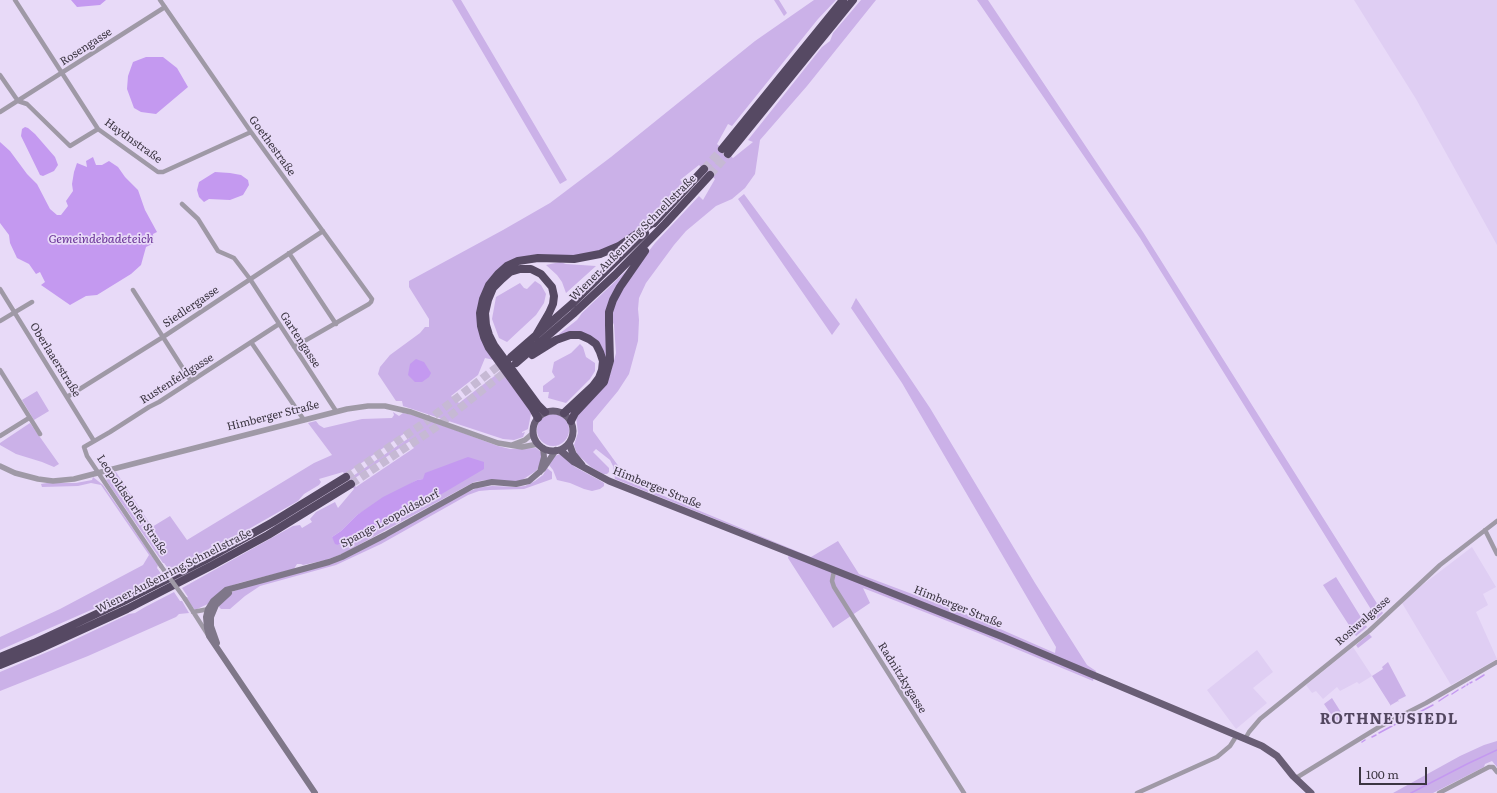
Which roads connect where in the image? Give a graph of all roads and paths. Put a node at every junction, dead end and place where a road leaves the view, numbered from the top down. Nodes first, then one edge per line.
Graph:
1 (15, 0) edge
2 (160, 0) edge
3 (843, 0) edge
4 (853, 0) edge
5 (165, 7) junction
6 (62, 73) junction
7 (0, 75) edge
8 (18, 101) junction
9 (0, 112) edge
10 (98, 129) junction
11 (251, 132) junction
12 (182, 204) dead end
13 (658, 220) junction
14 (666, 224) junction
15 (323, 231) junction
16 (289, 253) junction
17 (250, 278) junction
18 (0, 289) edge
19 (133, 290) dead end
20 (32, 302) dead end
21 (14, 312) junction
22 (0, 321) edge
23 (279, 324) junction
24 (336, 324) junction
25 (535, 336) junction
26 (163, 337) junction
27 (251, 342) junction
28 (294, 347) junction
29 (516, 360) junction
30 (0, 370) edge
31 (191, 381) junction
32 (67, 397) junction
33 (336, 412) junction
34 (545, 412) junction
35 (564, 413) junction
36 (29, 418) junction
37 (538, 418) junction
38 (304, 420) junction
39 (571, 421) junction
40 (533, 433) junction
41 (40, 434) dead end
42 (0, 436) edge
43 (94, 441) junction
44 (569, 443) junction
45 (511, 445) junction
46 (541, 446) junction
47 (84, 447) joint
48 (558, 450) junction
49 (0, 466) edge
50 (582, 466) junction
51 (540, 472) junction
52 (98, 473) junction
53 (1497, 521) edge
54 (1485, 530) junction
55 (1497, 554) edge
56 (834, 571) junction
57 (211, 609) junction
58 (194, 612) junction
59 (208, 624) junction
60 (209, 636) junction
61 (223, 656) junction
62 (0, 657) edge
63 (1497, 662) edge
64 (0, 665) edge
65 (1236, 735) junction
66 (1245, 739) junction
67 (1497, 772) edge
68 (1298, 777) junction
69 (1306, 792) edge
70 (315, 793) edge
71 (964, 793) edge
72 (1137, 793) edge
73 (1439, 793) edge

1 - 6 street, Haydnstraße
2 - 5 street, Goethestraße
3 - 4 highway
5 - 6 street, Rosengasse
5 - 11 street, Goethestraße
6 - 8 street, Rosengasse
6 - 10 street, Haydnstraße
7 - 8 street
8 - 9 street, Rosengasse
8 - 10 street
10 - 11 street, Haydnstraße
11 - 15 street, Goethestraße
12 - 17 street, Gartengasse
13 - 14 highway, Wiener Außenring Schnellstraße
13 - 25 highway, Wiener Außenring Schnellstraße
13 - 37 highway
14 - 29 highway, Wiener Außenring Schnellstraße
14 - 39 highway
15 - 16 street, Siedlergasse
15 - 24 street, Goethestraße
16 - 17 street, Siedlergasse
16 - 24 street
17 - 23 street, Gartengasse
17 - 26 street, Siedlergasse
18 - 21 street, Oberlaaerstraße
19 - 26 street
20 - 21 street
21 - 22 street
21 - 32 street, Oberlaaerstraße
23 - 27 street, Rustenfeldgasse
23 - 28 street, Gartengasse
24 - 28 street
25 - 29 highway, Wiener Außenring Schnellstraße
25 - 34 highway
26 - 31 street
26 - 32 street, Siedlergasse
27 - 31 street, Rustenfeldgasse
27 - 38 street
28 - 33 street, Gartengasse
29 - 35 highway
30 - 36 street
31 - 43 street, Rustenfeldgasse
32 - 43 street, Oberlaaerstraße
33 - 38 street, Himberger Straße
33 - 45 street, Himberger Straße
34 - 35 main road
34 - 37 main road
35 - 39 main road
36 - 41 street
36 - 42 street
37 - 40 main road
38 - 52 street, Himberger Straße
39 - 44 main road
40 - 45 street
40 - 46 main road
43 - 47 street, Rustenfeldgasse
44 - 48 main road
44 - 50 main road, Himberger Straße
45 - 46 street, Himberger Straße
46 - 48 main road
46 - 51 main road
47 - 52 street, Leopoldsdorfer Straße
48 - 50 main road, Himberger Straße
48 - 51 main road, Spange Leopoldsdorf
49 - 52 street, Himberger Straße
50 - 56 main road, Himberger Straße
51 - 57 main road, Spange Leopoldsdorf
52 - 58 street, Leopoldsdorfer Straße, bridge
53 - 54 street, Rosiwalgasse
54 - 55 street
54 - 66 street, Rosiwalgasse
56 - 65 main road, Himberger Straße
56 - 71 street, Radnitzkygasse
57 - 58 street
57 - 59 main road
58 - 59 street, Leopoldsdorfer Straße
58 - 60 street, Leopoldsdorfer Straße
59 - 60 main road, Leopoldsdorfer Straße
59 - 61 main road, Leopoldsdorfer Straße
60 - 61 main road, Leopoldsdorfer Straße
61 - 70 main road, Leopoldsdorfer Straße
62 - 64 highway, Wiener Außenring Schnellstraße
63 - 68 street
65 - 66 main road, Himberger Straße
65 - 72 street
66 - 68 main road, Himberger Straße
67 - 73 street
68 - 69 main road, Himberger Straße

